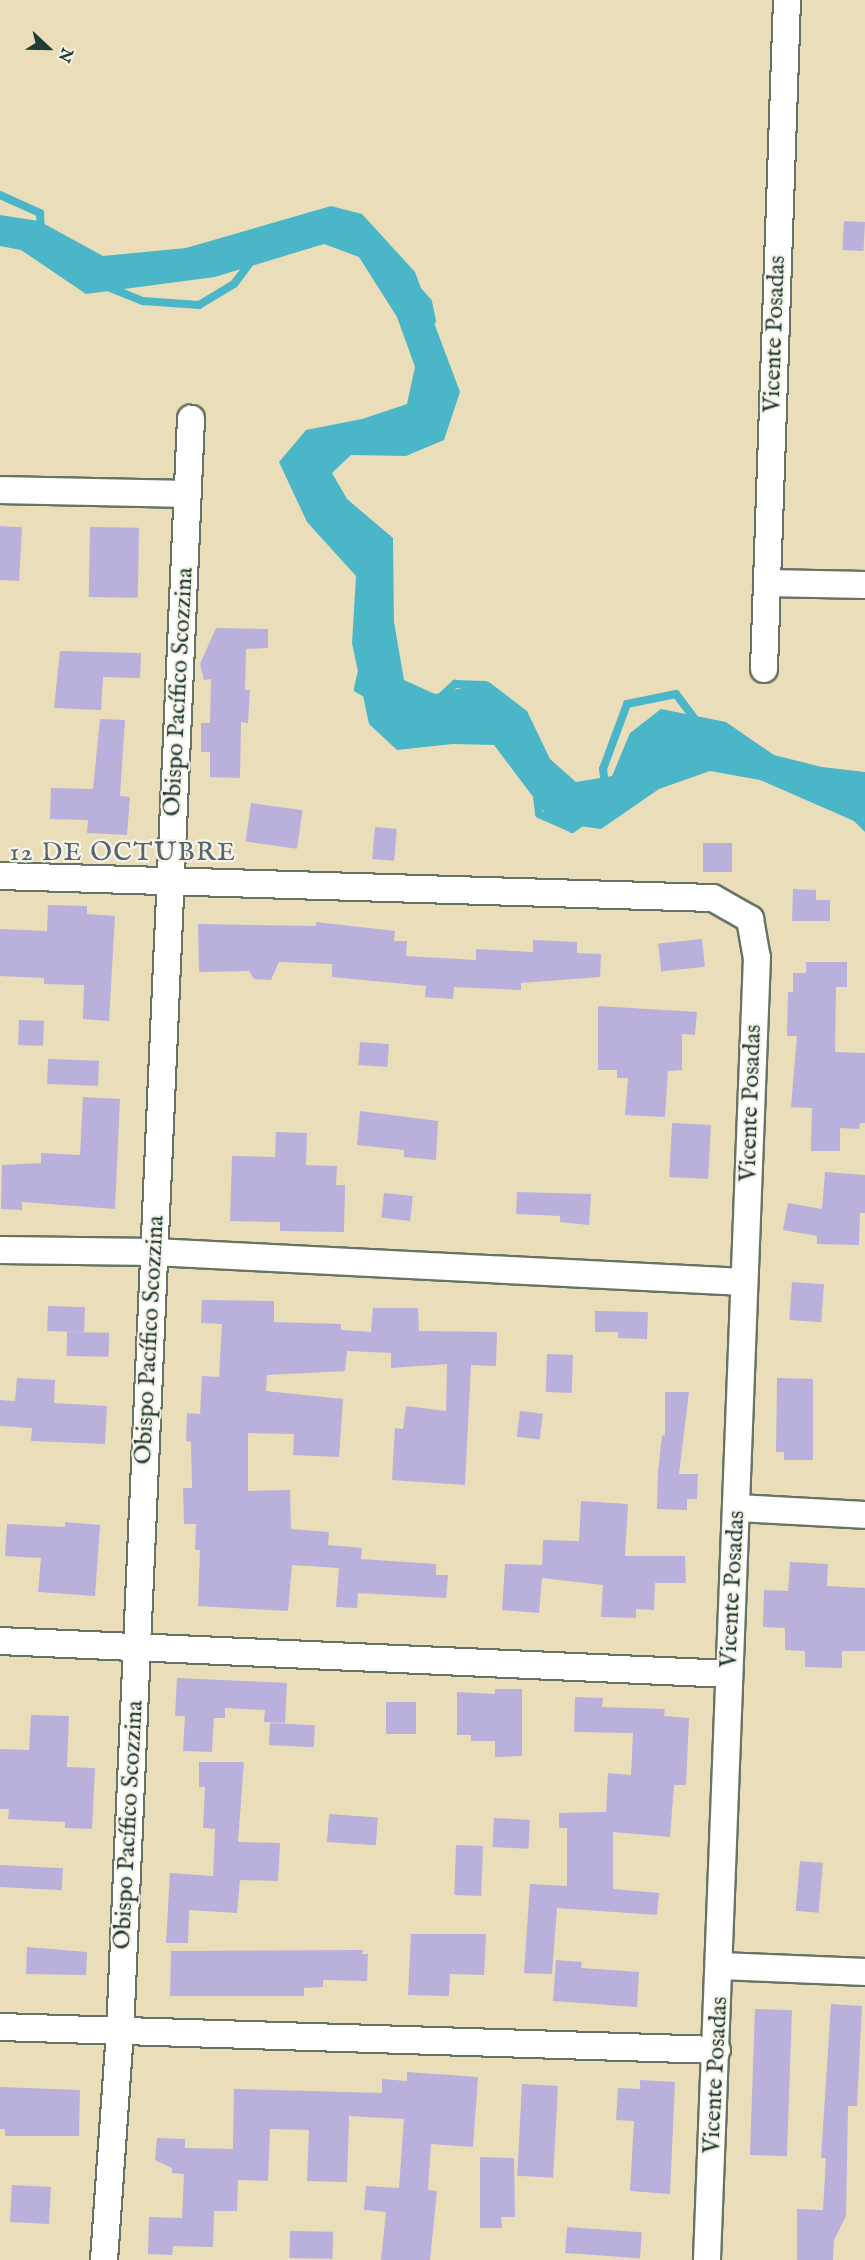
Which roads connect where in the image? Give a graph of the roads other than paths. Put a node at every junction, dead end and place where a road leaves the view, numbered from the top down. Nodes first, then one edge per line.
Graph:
1 (787, 0) edge
2 (191, 419) dead end
3 (2, 490) dead end
4 (188, 494) junction
5 (767, 583) junction
6 (865, 585) edge
7 (764, 669) dead end
8 (0, 876) edge
9 (171, 882) junction
10 (0, 1250) edge
11 (154, 1252) junction
12 (744, 1281) junction
13 (738, 1508) junction
14 (865, 1515) edge
15 (0, 1641) edge
16 (137, 1647) junction
17 (729, 1674) junction
18 (722, 1966) junction
19 (865, 1972) edge
20 (0, 2027) edge
21 (120, 2032) junction
22 (717, 2050) junction
23 (104, 2260) edge
24 (707, 2260) edge

1 - 5 street, Vicente Posadas
2 - 4 street, Obispo Pacífico Scozzina
3 - 4 street
4 - 9 street, Obispo Pacífico Scozzina
5 - 6 street
5 - 7 street, Vicente Posadas
8 - 9 street
9 - 11 street, Obispo Pacífico Scozzina
9 - 12 street, Vicente Posadas
10 - 11 street
11 - 12 street
11 - 16 street, Obispo Pacífico Scozzina
12 - 13 street, Vicente Posadas
13 - 14 street
13 - 17 street, Vicente Posadas
15 - 16 street
16 - 17 street
16 - 21 street, Obispo Pacífico Scozzina
17 - 18 street, Vicente Posadas
18 - 19 street
18 - 22 street, Vicente Posadas
20 - 21 street
21 - 22 street
21 - 23 street, Obispo Pacífico Scozzina
22 - 24 street, Vicente Posadas

